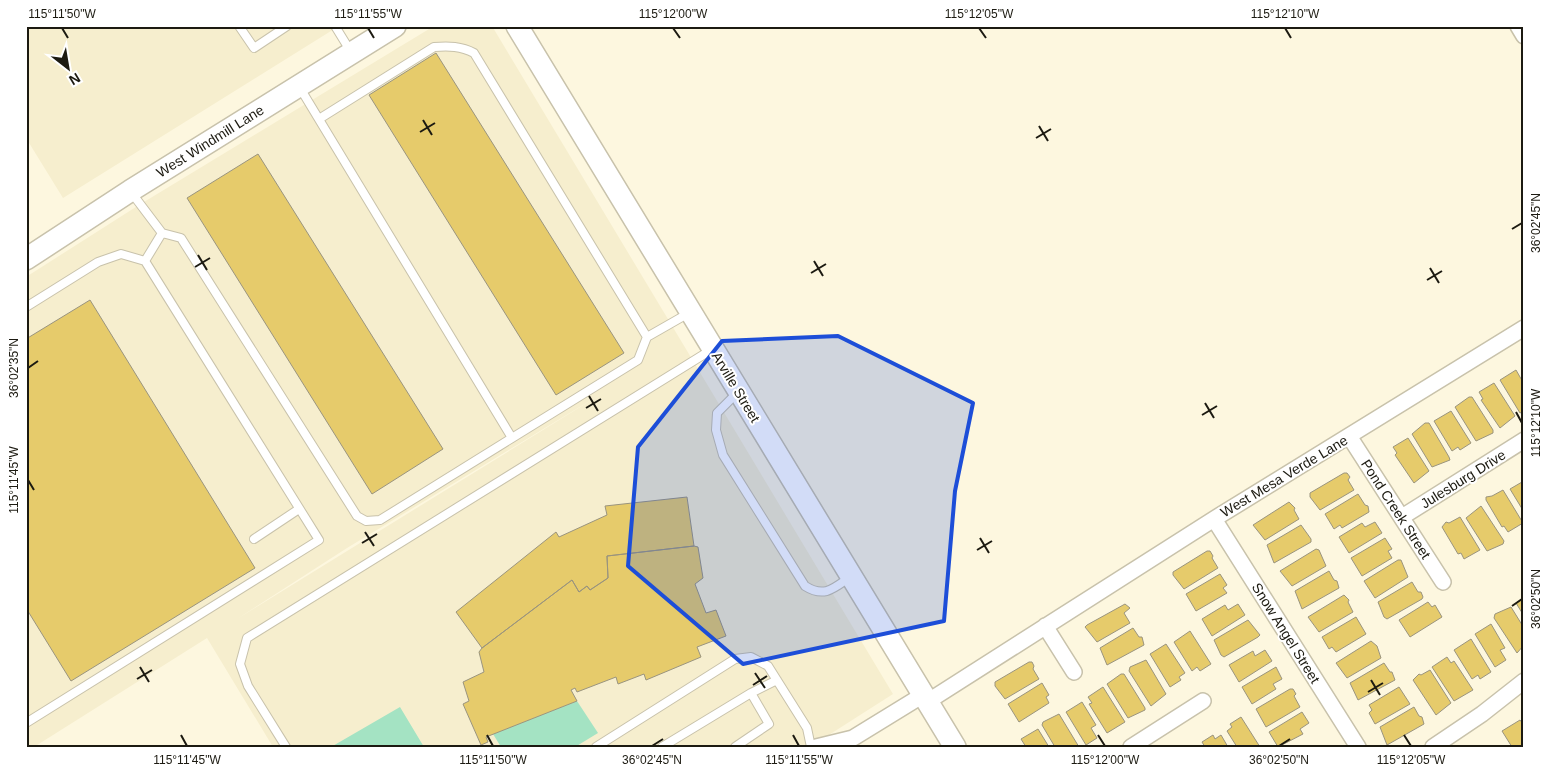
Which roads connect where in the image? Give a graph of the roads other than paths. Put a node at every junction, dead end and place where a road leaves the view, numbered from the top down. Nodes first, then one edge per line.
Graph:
1 (240, 26) edge
2 (288, 26) edge
3 (335, 26) edge
4 (395, 26) edge
5 (517, 26) edge
6 (1518, 26) edge
7 (1524, 36) edge
8 (352, 53) junction
9 (299, 86) junction
10 (319, 119) junction
11 (130, 191) junction
12 (162, 234) junction
13 (26, 259) edge
14 (144, 261) junction
15 (26, 307) edge
16 (690, 312) junction
17 (1524, 328) edge
18 (647, 337) junction
19 (713, 349) junction
20 (739, 392) junction
21 (1349, 436) junction
22 (512, 438) junction
23 (1524, 440) edge
24 (299, 509) junction
25 (1402, 517) junction
26 (1214, 519) junction
27 (254, 539) dead end
28 (851, 577) junction
29 (1443, 582) dead end
30 (1045, 626) junction
31 (1074, 672) dead end
32 (777, 680) junction
33 (1524, 681) edge
34 (751, 693) junction
35 (925, 699) junction
36 (1203, 701) dead end
37 (26, 723) edge
38 (286, 747) edge
39 (596, 747) edge
40 (662, 747) edge
41 (735, 747) edge
42 (811, 747) edge
43 (816, 747) edge
44 (955, 747) edge
45 (1131, 747) edge
46 (1358, 747) edge
47 (1433, 747) edge

1 - 2 lane
3 - 8 lane
4 - 8 street, West Windmill Lane
5 - 16 street, Arville Street
6 - 7 street
8 - 9 street, West Windmill Lane
9 - 10 lane
9 - 11 street, West Windmill Lane
10 - 18 lane
10 - 22 lane
11 - 12 lane
11 - 13 street, West Windmill Lane
12 - 14 lane
12 - 22 lane
14 - 15 lane
14 - 24 lane
16 - 18 lane
16 - 19 street, Arville Street
17 - 21 street, West Mesa Verde Lane
18 - 22 lane
19 - 20 street, Arville Street
19 - 38 lane
20 - 28 street, Arville Street
20 - 28 lane
21 - 25 street, Pond Creek Street
21 - 26 street, West Mesa Verde Lane
23 - 25 street, Julesburg Drive
24 - 27 lane
24 - 37 lane
25 - 29 street, Pond Creek Street
26 - 30 street, West Mesa Verde Lane
26 - 46 street, Snow Angel Street
28 - 35 street, Arville Street
30 - 31 street
30 - 35 street, West Mesa Verde Lane
32 - 34 lane
32 - 39 lane
32 - 42 lane
33 - 47 street
34 - 40 lane
34 - 41 lane
35 - 43 street, West Mesa Verde Lane
35 - 44 street, Arville Street
36 - 45 street

